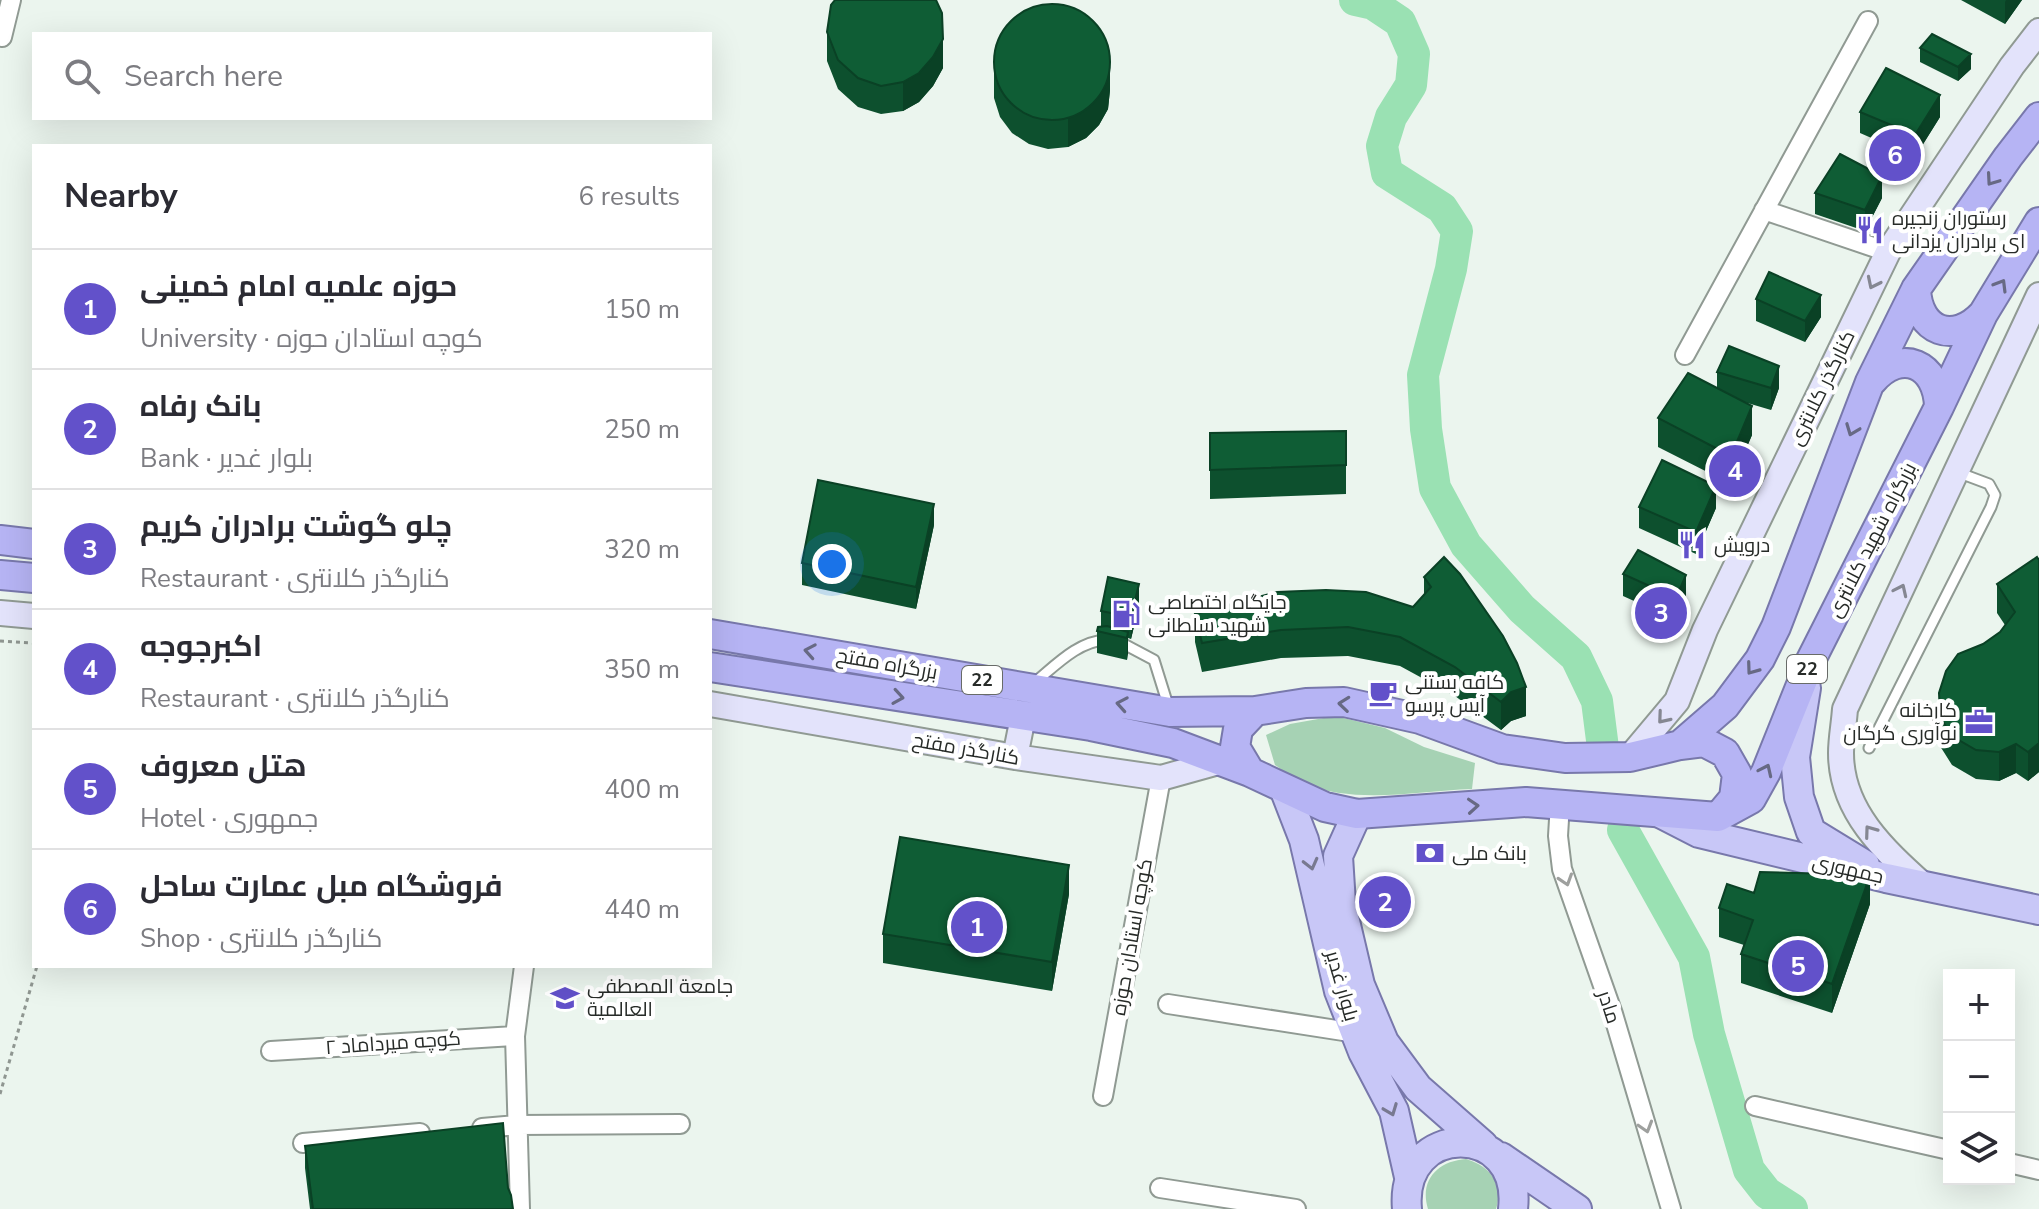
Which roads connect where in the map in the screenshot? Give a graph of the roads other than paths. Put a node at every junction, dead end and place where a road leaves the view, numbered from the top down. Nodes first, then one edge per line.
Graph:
1 (11, 0) edge
2 (1868, 21) dead end
3 (2039, 31) edge
4 (2, 37) dead end
5 (2039, 117) edge
6 (1764, 210) junction
7 (2039, 222) edge
8 (1888, 252) junction
9 (1916, 289) junction
10 (2039, 295) edge
11 (1983, 314) junction
12 (1685, 355) dead end
13 (1870, 382) junction
14 (1939, 407) junction
15 (1957, 472) junction
16 (0, 540) edge
17 (32, 544) edge
18 (0, 575) edge
19 (32, 578) edge
20 (0, 613) edge
21 (32, 616) edge
22 (712, 634) edge
23 (1811, 660) junction
24 (712, 667) edge
25 (1028, 688) junction
26 (712, 704) edge
27 (1255, 711) junction
28 (1170, 712) junction
29 (1023, 717) junction
30 (1680, 745) junction
31 (1869, 748) dead end
32 (1015, 757) junction
33 (1630, 757) junction
34 (1222, 761) junction
35 (1250, 772) junction
36 (1161, 778) junction
37 (1285, 791) junction
38 (1560, 803) junction
39 (1357, 814) junction
40 (1662, 814) junction
41 (1718, 817) junction
42 (1886, 878) junction
43 (1924, 886) junction
44 (2039, 910) edge
45 (524, 968) edge
46 (1168, 1004) dead end
47 (1356, 1033) junction
48 (515, 1036) junction
49 (271, 1051) dead end
50 (1103, 1096) dead end
51 (1755, 1106) dead end
52 (680, 1124) dead end
53 (517, 1125) junction
54 (303, 1143) edge
55 (1487, 1148) junction
56 (1943, 1149) edge
57 (2015, 1164) edge
58 (2039, 1170) edge
59 (1160, 1188) dead end
60 (1404, 1197) edge
61 (520, 1209) edge
62 (1296, 1209) edge
63 (1513, 1209) edge
64 (1577, 1209) edge
65 (1671, 1209) edge

1 - 4 street
2 - 6 street
3 - 8 main road, کنارگذر کلانتری
5 -> 9 highway, 22
6 - 8 street
6 - 12 street
11 -> 7 highway, بزرگراه شهید کلانتری / 22
8 -> 33 main road, کنارگذر کلانتری
9 - 11 highway
9 - 13 highway, 22
10 - 15 main road
11 - 14 highway, بزرگراه شهید کلانتری / 22
13 - 14 highway
13 -> 30 highway, 22
14 - 23 highway, بزرگراه شهید کلانتری / 22
15 - 31 lane
43 -> 15 main road
16 - 17 highway
18 - 19 highway
20 - 21 main road
25 -> 22 highway, بزرگراه مفتح / 22
41 -> 23 highway, بزرگراه شهید کلانتری / 22
23 - 42 main road
24 -> 29 highway, بزرگراه مفتح / 22
28 -> 25 highway, بزرگراه مفتح / 22
25 - 28 lane
26 - 32 main road, کنارگذر مفتح
27 - 28 highway, بزرگراه مفتح / 22
33 -> 27 highway, 22
27 - 35 highway
29 - 32 main road
29 - 34 highway, بزرگراه مفتح / 22
30 - 33 highway, 22
30 - 41 highway
32 - 36 main road, کنارگذر مفتح
34 - 35 highway, بزرگراه مفتح / 22
34 - 36 main road, کنارگذر مفتح
35 - 37 highway, 22
36 - 50 street, کوچه استادان حوزه
37 - 39 highway, 22
37 -> 47 main road, بلوار غدیر
39 -> 38 highway, 22
38 - 40 highway, 22
38 -> 65 street, مادر
39 - 55 main road, بلوار غدیر
40 - 41 highway, 22
40 - 42 main road, جمهوری
42 - 43 main road, جمهوری
43 - 44 main road, جمهوری
45 - 48 street
46 - 47 street
47 -> 60 main road, بلوار غدیر
48 - 49 street, کوچه میرداماد ۲
48 - 53 street
51 - 56 street
52 - 53 street
53 - 54 street
53 - 61 street
55 - 60 main road
55 - 63 main road
55 - 64 main road, بلوار غدیر
57 - 58 street
59 - 62 street

